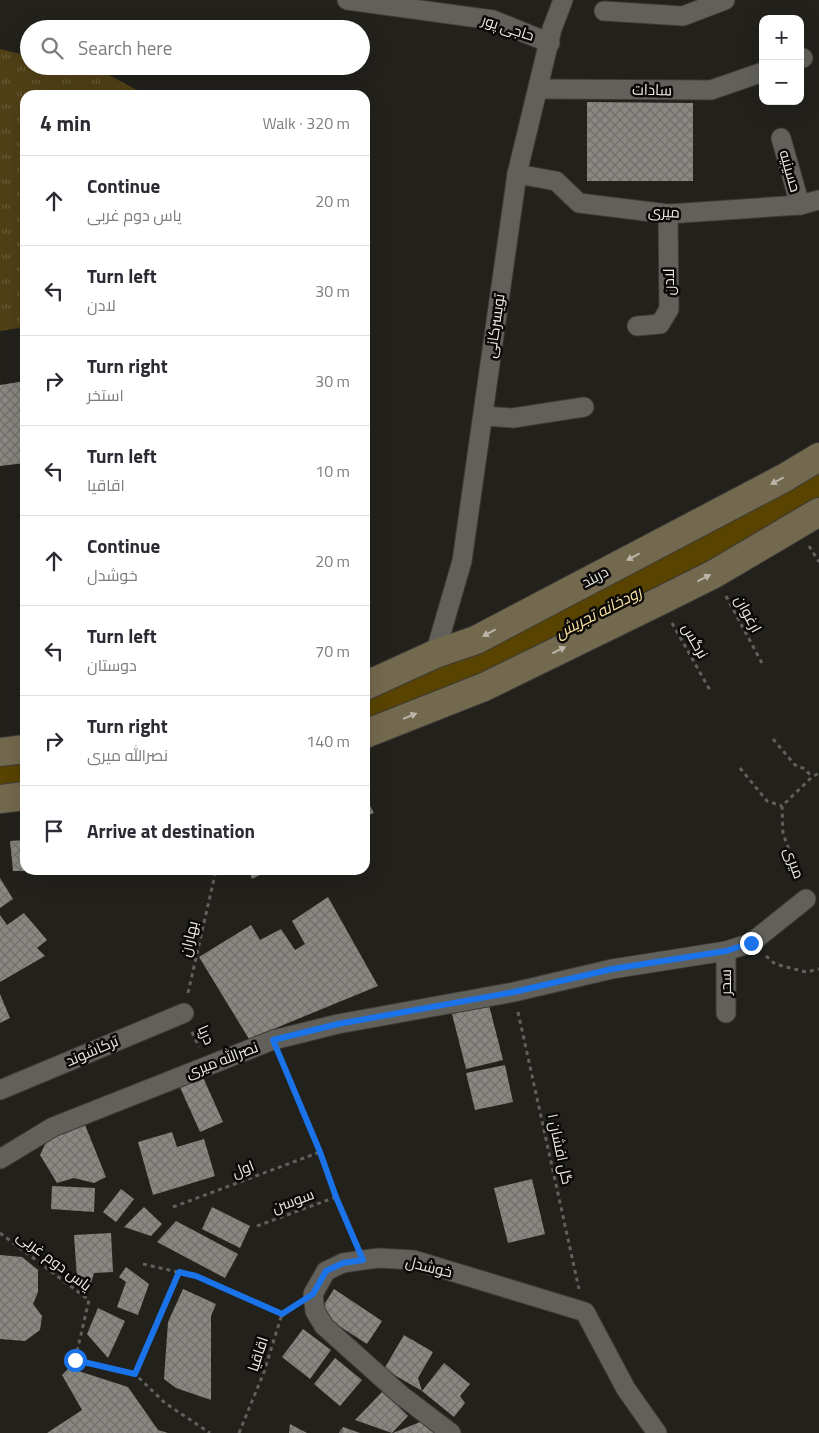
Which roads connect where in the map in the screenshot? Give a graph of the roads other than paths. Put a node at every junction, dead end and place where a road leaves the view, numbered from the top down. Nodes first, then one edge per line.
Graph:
1 (347, 0) edge
2 (563, 0) edge
3 (725, 0) edge
4 (604, 11) dead end
5 (550, 42) junction
6 (759, 73) edge
7 (538, 89) junction
8 (781, 138) dead end
9 (517, 174) junction
10 (819, 200) edge
11 (800, 205) junction
12 (668, 214) junction
13 (637, 326) dead end
14 (584, 407) dead end
15 (483, 416) junction
16 (819, 457) edge
17 (819, 512) edge
18 (435, 654) junction
19 (370, 684) edge
20 (370, 732) edge
21 (20, 750) edge
22 (0, 752) edge
23 (20, 797) edge
24 (0, 799) edge
25 (806, 899) road end
26 (751, 943) joint
27 (726, 951) junction
28 (184, 1013) road end
29 (726, 1013) dead end
30 (0, 1090) edge
31 (0, 1159) edge
32 (450, 1433) edge
33 (657, 1433) edge

1 - 5 street, حاجی پور
2 - 5 street, تویسرکانی
3 - 4 street
5 - 7 street, تویسرکانی
6 - 7 street, سادات
7 - 9 street, تویسرکانی
8 - 11 street, حسینیه
9 - 12 street, میری
9 - 15 street, تویسرکانی
10 - 11 street, میری
11 - 12 street, میری
12 - 13 street, لادن
14 - 15 street
15 - 18 street, تویسرکانی
16 -> 18 main road, دربند
20 -> 17 main road
18 - 19 main road, دربند
21 - 22 main road
23 - 24 main road
25 - 26 street, میری
26 - 27 street, نصرالله میری
27 - 29 street, سحر
27 - 31 street, نصرالله میری
28 - 30 street, ترکاشوند
32 - 33 street, خوشدل

